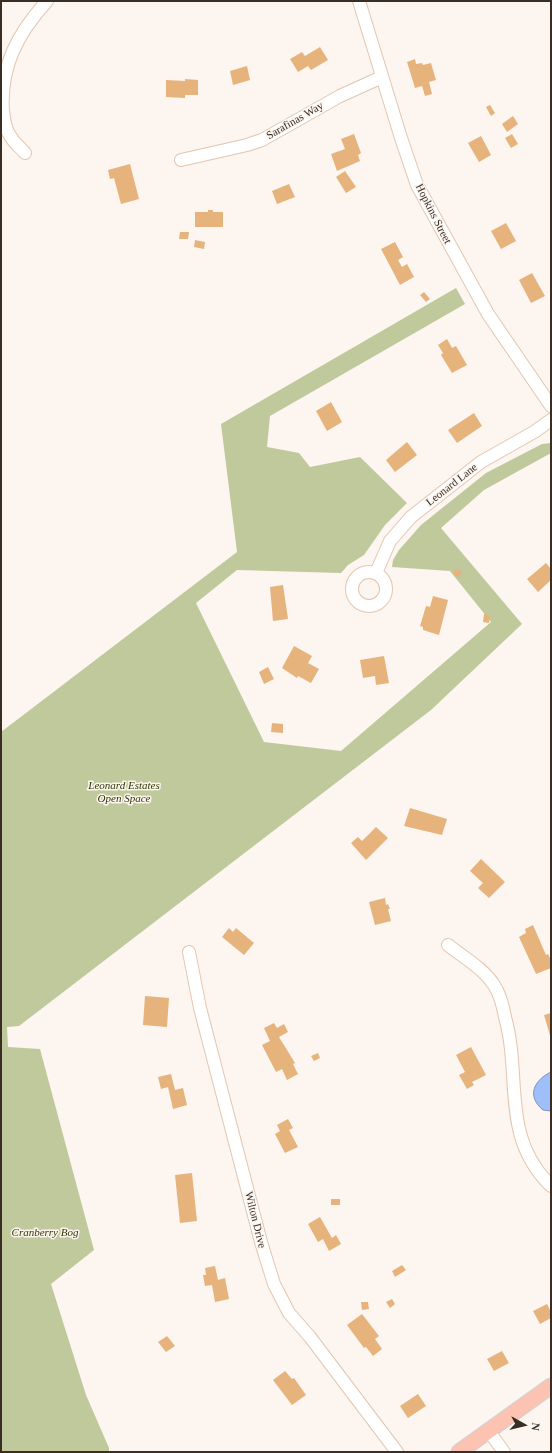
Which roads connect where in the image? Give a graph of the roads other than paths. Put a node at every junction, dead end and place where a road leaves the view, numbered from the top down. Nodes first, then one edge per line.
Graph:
1 (47, 1) edge
2 (359, 1) edge
3 (382, 77) junction
4 (25, 153) dead end
5 (181, 160) dead end
6 (551, 406) edge
7 (551, 420) edge
8 (376, 573) dead end
9 (448, 945) dead end
10 (189, 952) dead end
11 (551, 1186) edge
12 (551, 1386) edge
13 (488, 1430) junction
14 (397, 1452) edge
15 (459, 1452) edge
16 (504, 1452) edge

1 - 4 street
2 - 3 street, Hopkins Street
3 - 5 street, Sarafinas Way
3 - 6 street, Hopkins Street
7 - 8 street, Leonard Lane
9 - 11 street
10 - 14 street, Wilton Drive
12 - 13 main road
13 - 15 main road
13 - 16 street

